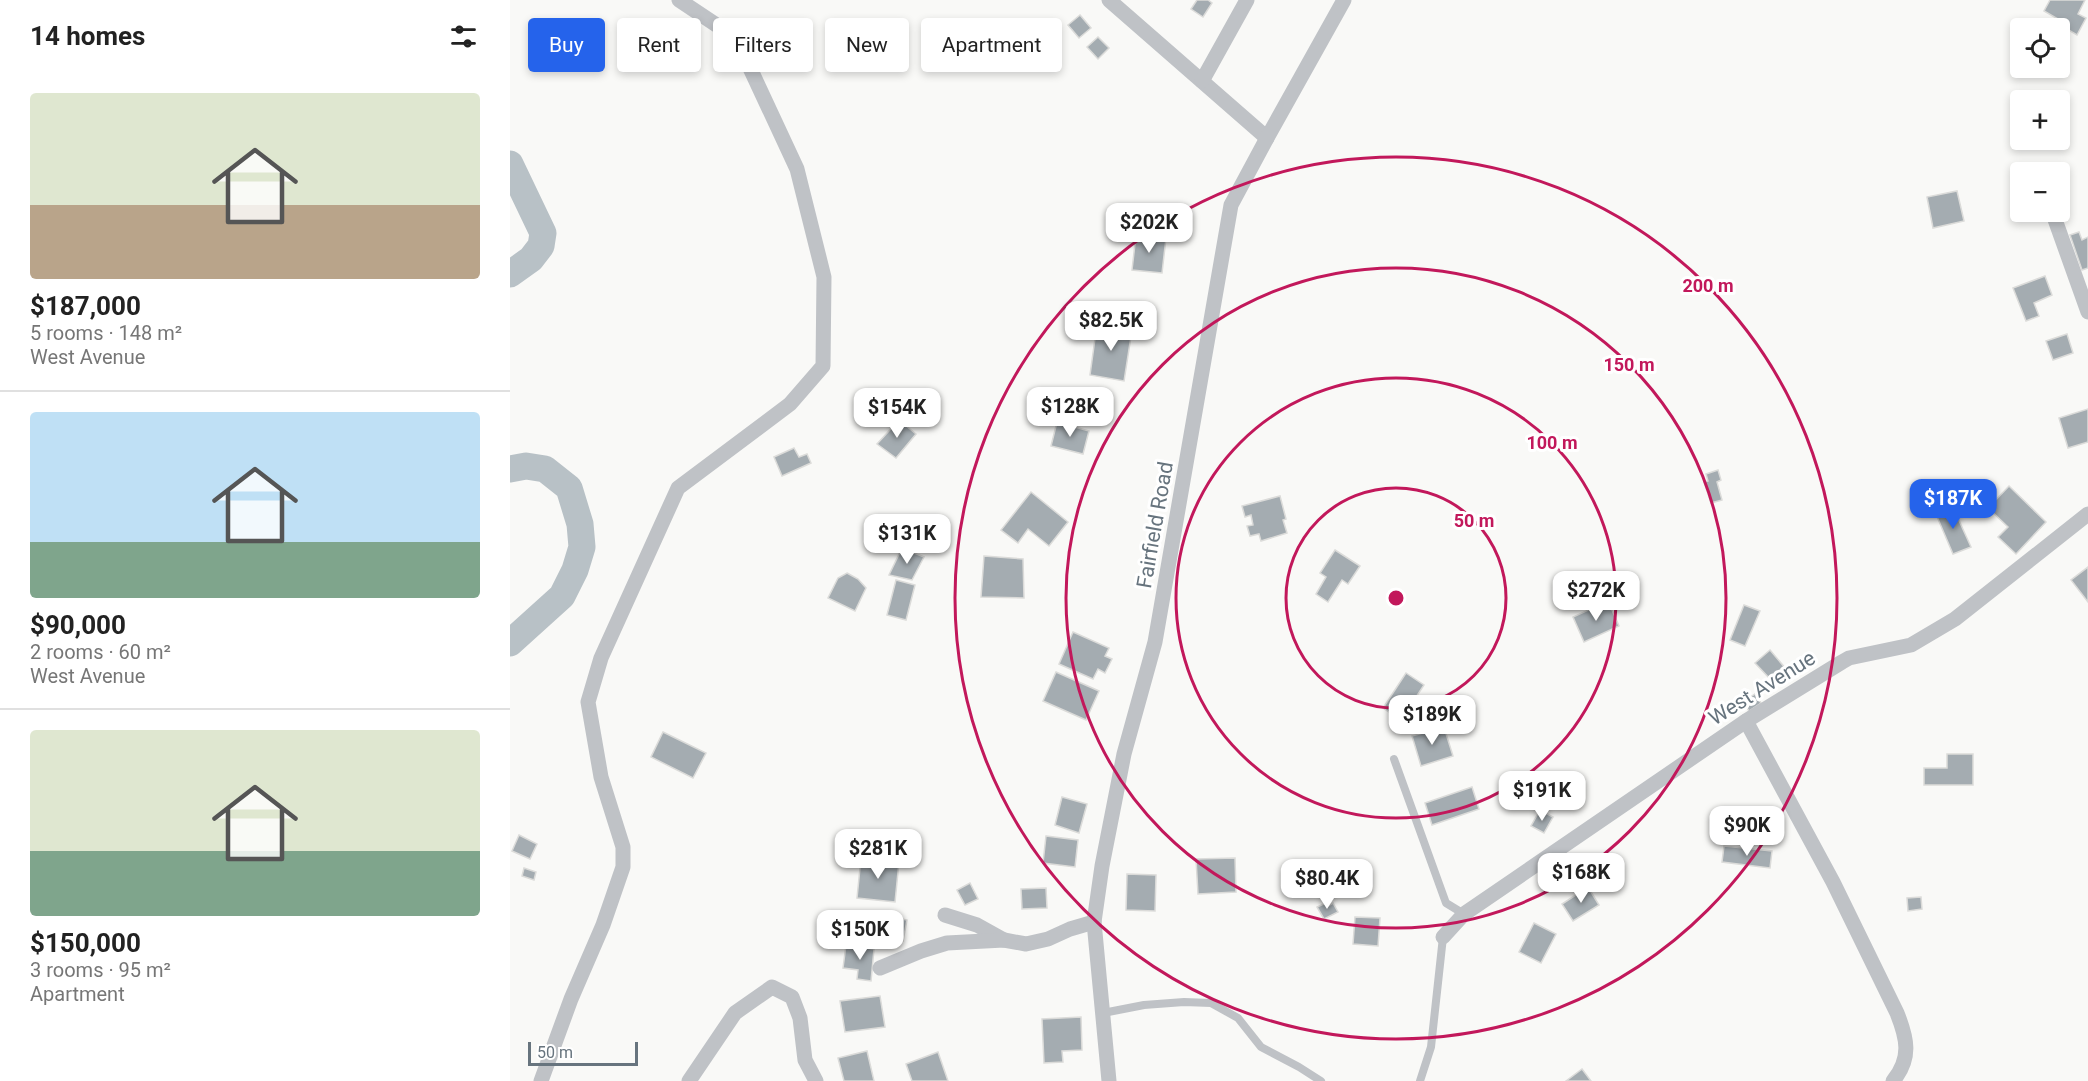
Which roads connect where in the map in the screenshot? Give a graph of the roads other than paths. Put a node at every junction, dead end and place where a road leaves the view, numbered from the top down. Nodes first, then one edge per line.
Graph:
1 (678, 0) edge
2 (1109, 0) edge
3 (1247, 0) edge
4 (1344, 0) edge
5 (1202, 81) junction
6 (1267, 138) junction
7 (2056, 222) edge
8 (2088, 312) edge
9 (2088, 514) edge
10 (1746, 721) junction
11 (1394, 759) dead end
12 (1464, 914) junction
13 (945, 915) dead end
14 (1094, 922) junction
15 (1443, 937) joint
16 (1004, 940) junction
17 (880, 968) dead end
18 (1103, 1013) junction
19 (541, 1081) edge
20 (689, 1081) edge
21 (816, 1081) edge
22 (1109, 1081) edge
23 (1321, 1081) edge
24 (1420, 1081) edge
25 (1893, 1081) edge

1 - 19 street
2 - 5 street
3 - 5 street
4 - 6 street, Fairfield Road
5 - 6 street
6 - 14 street, Fairfield Road
7 - 8 street
9 - 10 street, West Avenue
10 - 12 street, West Avenue
10 - 25 street
11 - 12 lane
12 - 15 street, West Avenue
13 - 16 street
14 - 16 street
14 - 18 street, Fairfield Road
15 - 24 lane
16 - 17 street
18 - 22 street, Fairfield Road
18 - 23 lane
20 - 21 street

